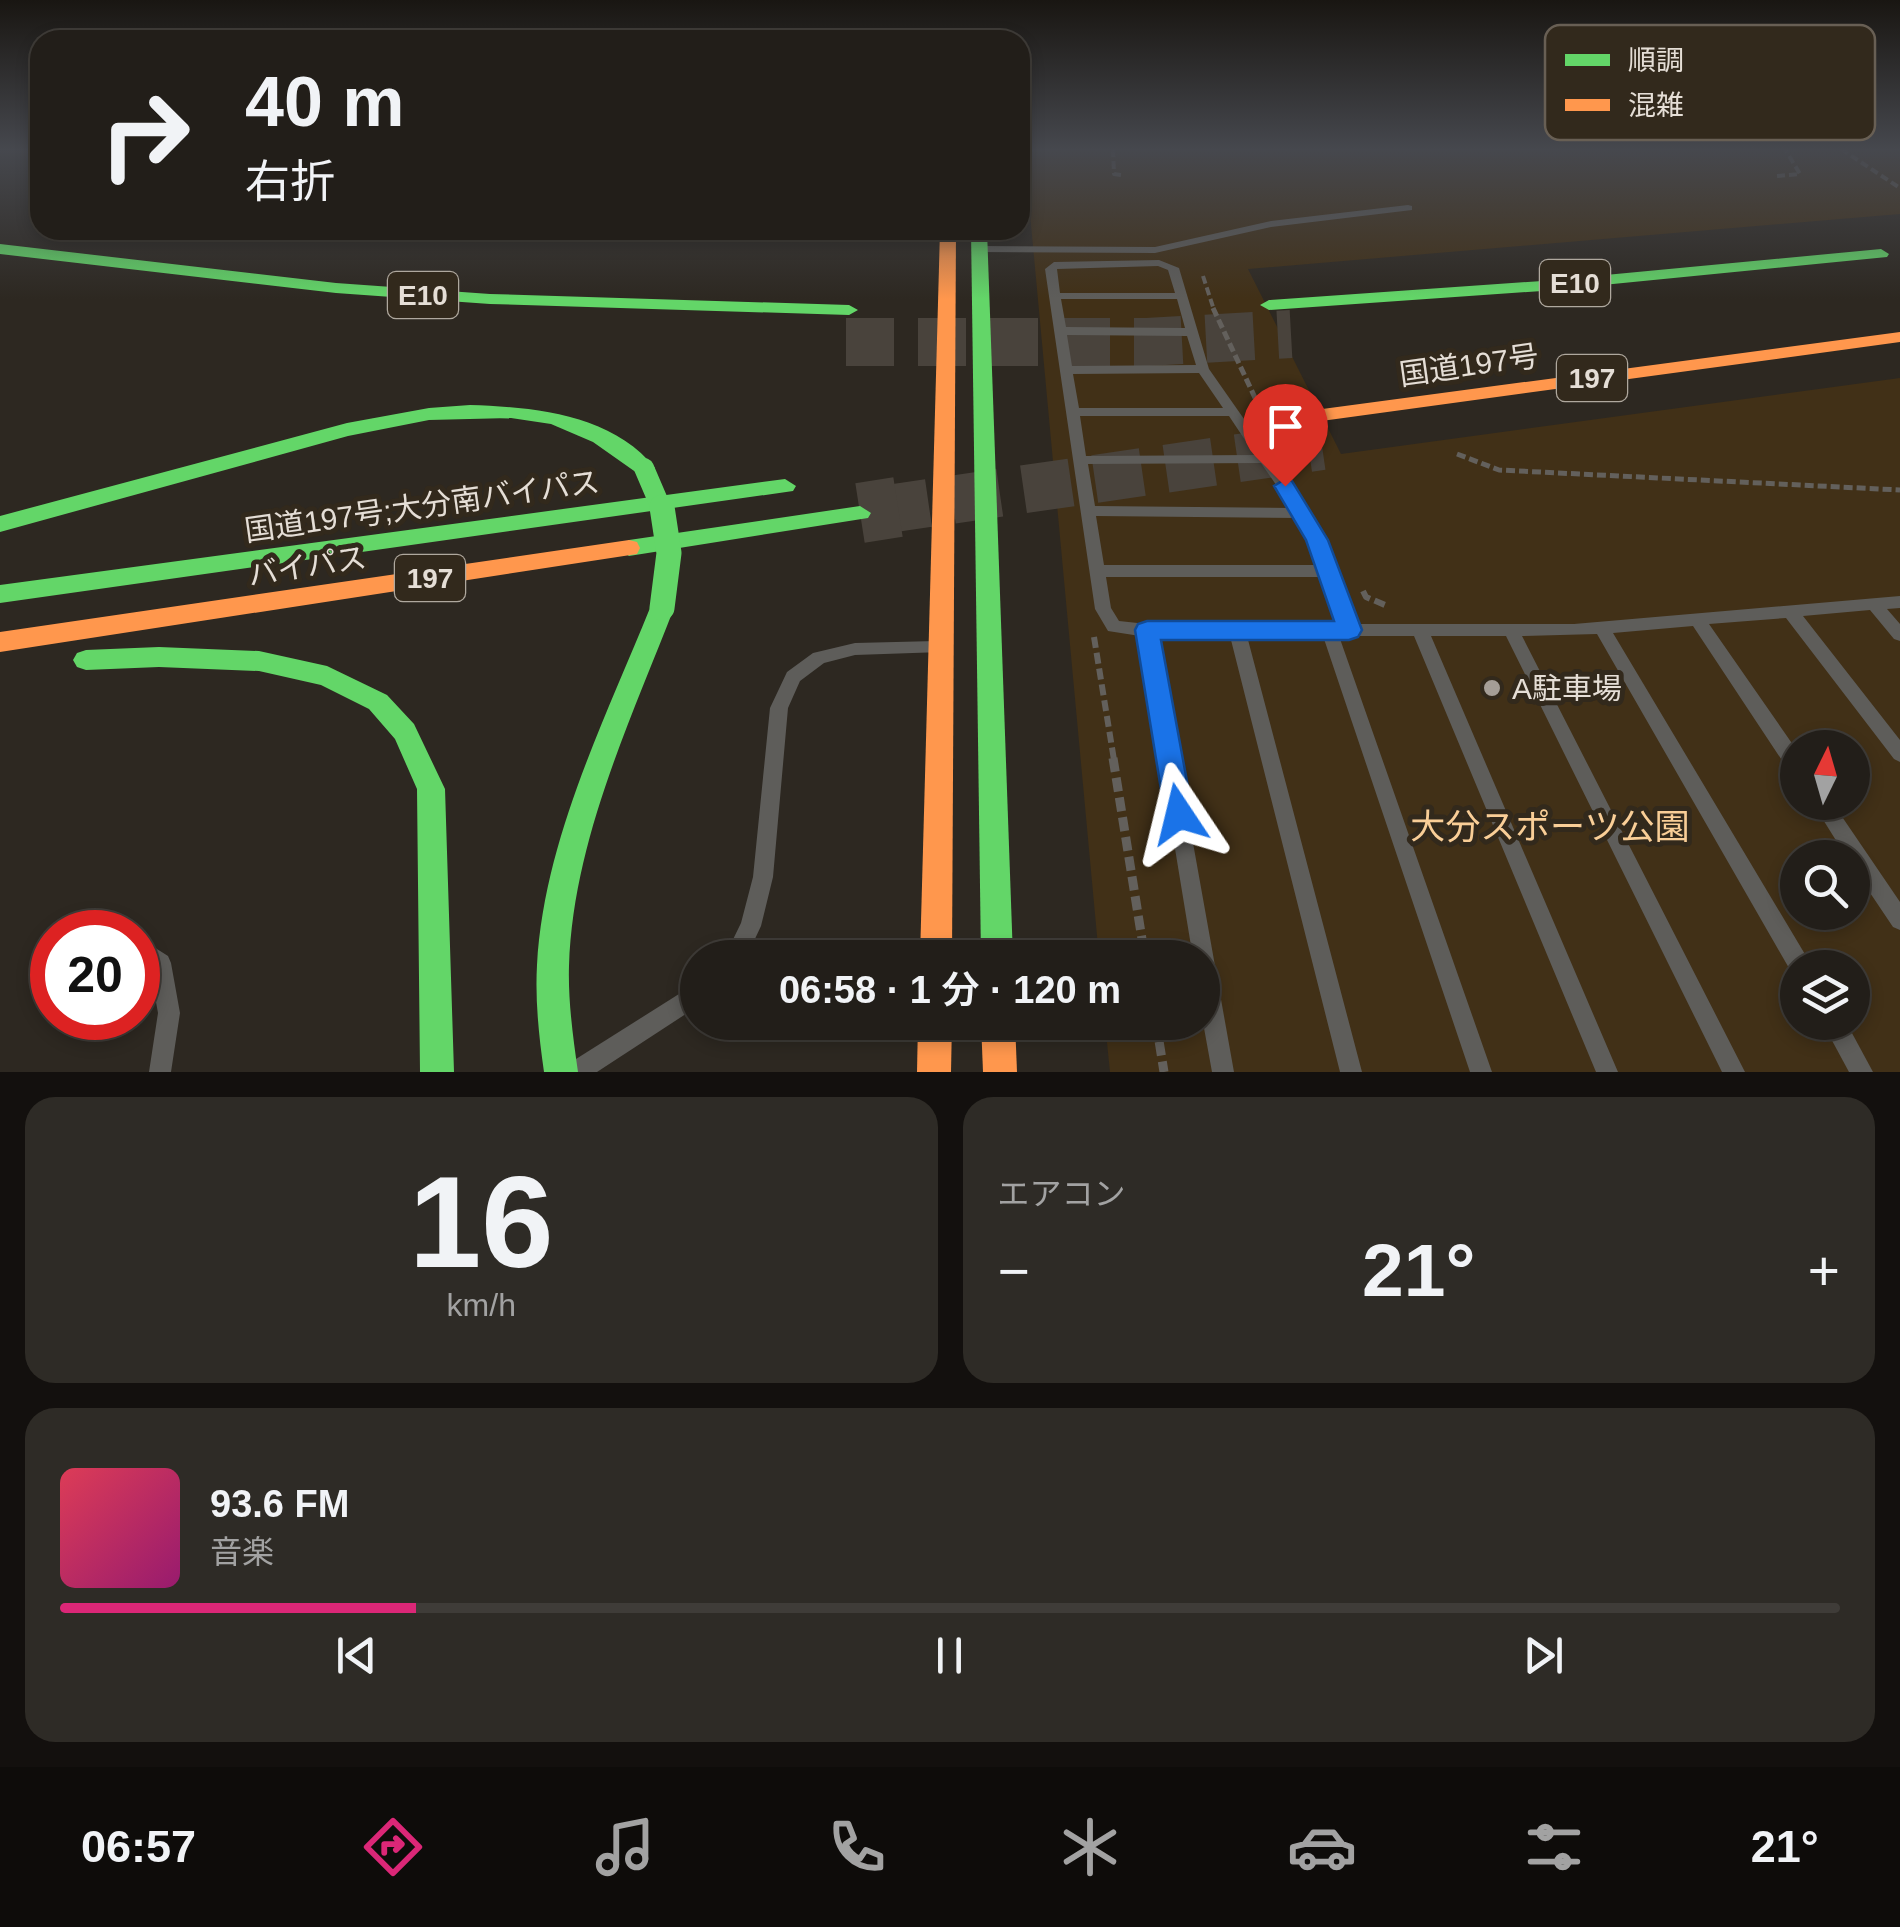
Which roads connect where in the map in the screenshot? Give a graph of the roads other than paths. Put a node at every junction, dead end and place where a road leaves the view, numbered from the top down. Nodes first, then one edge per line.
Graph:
1 (1408, 208) dead end
2 (948, 240) edge
3 (979, 240) edge
4 (0, 248) edge
5 (1881, 254) dead end
6 (1157, 257) junction
7 (1055, 296) junction
8 (1181, 296) junction
9 (1269, 305) dead end
10 (848, 310) dead end
11 (1060, 331) junction
12 (1191, 332) junction
13 (1900, 336) edge
14 (1203, 369) junction
15 (1066, 370) junction
16 (1072, 412) junction
17 (1234, 412) junction
18 (1285, 420) dead end
19 (1266, 459) junction
20 (1080, 460) junction
21 (812, 483) dead end
22 (1088, 510) junction
23 (860, 513) tunnel mouth
24 (1303, 513) junction
25 (0, 524) edge
26 (1328, 570) junction
27 (1097, 571) junction
28 (0, 594) edge
29 (1900, 602) edge
30 (1874, 604) junction
31 (1791, 612) junction
32 (1698, 622) junction
33 (1602, 629) junction
34 (1147, 630) junction
35 (1236, 630) junction
36 (1339, 630) junction
37 (1420, 630) junction
38 (1511, 630) junction
39 (1900, 635) edge
40 (0, 642) edge
41 (965, 647) junction
42 (70, 661) dead end
43 (1780, 742) edge
44 (1900, 754) edge
45 (1832, 820) edge
46 (1900, 920) edge
47 (744, 940) edge
48 (938, 940) edge
49 (995, 940) edge
50 (1790, 950) edge
51 (160, 963) edge
52 (680, 1005) edge
53 (934, 1040) edge
54 (999, 1040) edge
55 (1843, 1040) edge
56 (160, 1072) edge
57 (437, 1072) edge
58 (561, 1072) edge
59 (576, 1072) edge
60 (934, 1072) edge
61 (1000, 1072) edge
62 (1223, 1072) edge
63 (1351, 1072) edge
64 (1482, 1072) edge
65 (1607, 1072) edge
66 (1734, 1072) edge
67 (1862, 1072) edge

1 - 6 lane
2 - 3 lane
2 - 41 main road
3 - 6 lane
3 - 41 main road
4 - 10 main road, E10
5 - 9 main road, E10
6 - 7 lane
6 - 8 lane
7 - 8 lane
7 - 11 lane
8 - 12 lane
11 - 12 lane
11 - 15 lane
12 - 14 lane
13 - 18 main road, 国道197号 / 197
14 - 15 lane
14 - 17 lane
15 - 16 lane
16 - 17 lane
16 - 20 lane
17 - 19 lane
19 - 20 lane
19 - 24 lane
20 - 22 lane
21 - 28 main road, 国道197号;大分南バイパス / 197
22 - 24 lane
22 - 27 lane
23 - 40 main road, バイパス / 197
24 - 26 lane
25 - 58 main road, bridge
26 - 27 lane
26 - 36 lane
27 - 34 lane
29 - 30 lane
30 - 31 lane
30 - 39 lane
31 - 32 lane
31 - 44 lane
32 - 33 lane
32 - 43 lane
33 - 38 lane
33 - 50 lane
34 - 35 lane
34 - 62 lane
35 - 36 lane
35 - 63 lane
36 - 37 lane
36 - 64 lane
37 - 38 lane
37 - 65 lane
38 - 66 lane
41 - 47 lane
41 - 48 main road
41 - 49 main road
42 - 57 main road
45 - 46 lane
51 - 56 lane
52 - 59 lane
53 - 60 main road
54 - 61 main road
55 - 67 lane

